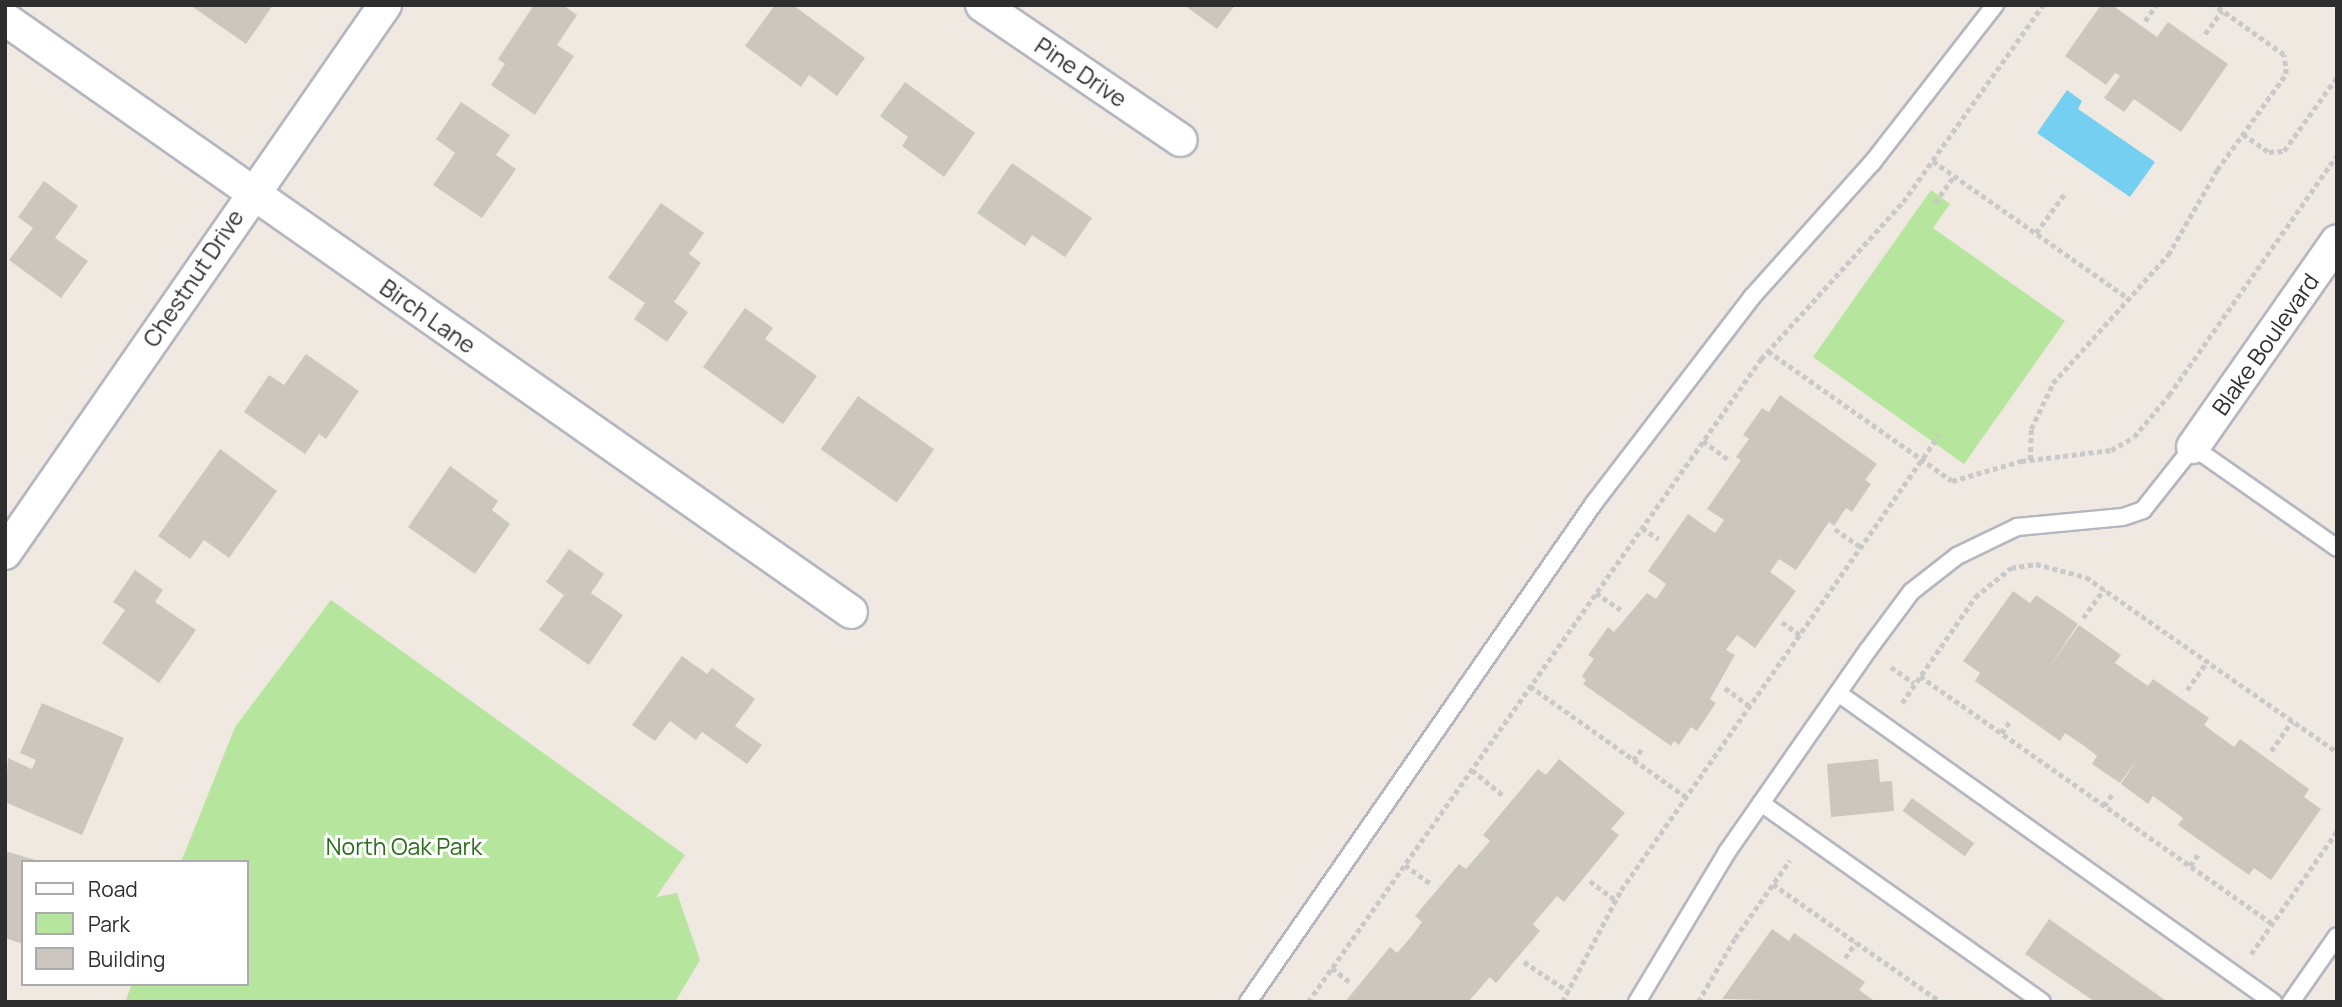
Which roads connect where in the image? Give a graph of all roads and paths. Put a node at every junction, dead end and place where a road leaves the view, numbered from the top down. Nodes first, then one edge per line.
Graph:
1 (384, 5) edge
2 (982, 5) edge
3 (1995, 5) edge
4 (2043, 5) edge
5 (2156, 5) edge
6 (2214, 5) edge
7 (2222, 11) junction
8 (5, 19) edge
9 (2145, 21) dead end
10 (2206, 34) dead end
11 (2337, 77) edge
12 (2243, 134) junction
13 (1181, 140) dead end
14 (2337, 155) edge
15 (1933, 161) junction
16 (1954, 176) junction
17 (252, 193) junction
18 (2065, 193) dead end
19 (1935, 203) dead end
20 (2036, 233) junction
21 (2337, 242) edge
22 (2129, 299) junction
23 (1768, 351) junction
24 (1939, 435) dead end
25 (1703, 441) junction
26 (2193, 447) junction
27 (1728, 458) dead end
28 (1922, 459) junction
29 (2030, 460) junction
30 (1642, 528) junction
31 (1835, 529) dead end
32 (1659, 539) dead end
33 (1861, 547) junction
34 (2337, 548) edge
35 (5, 553) edge
36 (2104, 589) junction
37 (1596, 593) junction
38 (1621, 610) dead end
39 (851, 612) dead end
40 (1960, 614) junction
41 (2083, 618) dead end
42 (1966, 619) dead end
43 (1782, 622) dead end
44 (1800, 635) junction
45 (2207, 661) junction
46 (1920, 676) junction
47 (1530, 686) junction
48 (1725, 688) dead end
49 (2187, 690) dead end
50 (1838, 693) junction
51 (1750, 706) junction
52 (2010, 721) dead end
53 (2292, 721) junction
54 (1886, 727) junction
55 (2001, 733) junction
56 (1642, 749) dead end
57 (2271, 751) dead end
58 (2337, 752) edge
59 (1633, 760) junction
60 (1472, 769) junction
61 (2113, 793) dead end
62 (1504, 796) dead end
63 (1686, 797) junction
64 (1761, 803) junction
65 (2104, 806) junction
66 (2337, 831) edge
67 (1807, 836) junction
68 (2199, 853) dead end
69 (1405, 866) junction
70 (2190, 866) junction
71 (1590, 881) dead end
72 (1431, 884) dead end
73 (1773, 884) junction
74 (1615, 900) junction
75 (2271, 923) junction
76 (2337, 936) edge
77 (1856, 942) junction
78 (1845, 958) dead end
79 (1524, 962) dead end
80 (1332, 968) junction
81 (2238, 976) junction
82 (1350, 983) dead end
83 (1568, 990) junction
84 (1248, 1002) edge
85 (1308, 1002) edge
86 (1562, 1002) edge
87 (1637, 1002) edge
88 (1698, 1002) edge
89 (1941, 1002) edge
90 (2042, 1002) edge
91 (2273, 1002) edge
92 (2291, 1002) edge

1 - 17 street, Chestnut Drive
2 - 13 street, Pine Drive
3 - 84 lane
4 - 15 path
5 - 9 path
6 - 7 path
7 - 10 path
7 - 12 path
8 - 17 street, Birch Lane
11 - 12 path
12 - 22 path
14 - 29 path
15 - 16 path
15 - 23 path
16 - 19 path
16 - 20 path
17 - 35 street, Chestnut Drive
17 - 39 street, Birch Lane
18 - 20 path
20 - 22 path
21 - 26 street, Blake Boulevard
22 - 29 path
23 - 25 path
23 - 28 path
24 - 28 path
25 - 27 path
25 - 30 path
26 - 34 lane
26 - 50 lane
28 - 29 path
28 - 33 path
30 - 32 path
30 - 37 path
31 - 33 path
33 - 44 path
36 - 40 path
36 - 41 path
36 - 45 path
37 - 38 path
37 - 47 path
40 - 42 path
40 - 46 path
43 - 44 path
44 - 51 path
45 - 49 path
45 - 53 path
46 - 54 path
46 - 55 path
47 - 59 path
47 - 60 path
48 - 51 path
50 - 54 lane
50 - 64 lane
51 - 63 path
52 - 55 path
53 - 57 path
53 - 58 path
54 - 81 lane
55 - 65 path
56 - 59 path
59 - 63 path
60 - 62 path
60 - 69 path
61 - 65 path
63 - 74 path
64 - 67 lane
64 - 87 lane
65 - 70 path
66 - 75 path
67 - 73 path
67 - 90 lane
68 - 70 path
69 - 72 path
69 - 80 path
70 - 75 path
71 - 74 path
73 - 77 path
73 - 88 path
74 - 83 path
75 - 81 path
76 - 92 lane
77 - 78 path
77 - 89 path
79 - 83 path
80 - 82 path
80 - 85 path
81 - 91 lane
83 - 86 path

